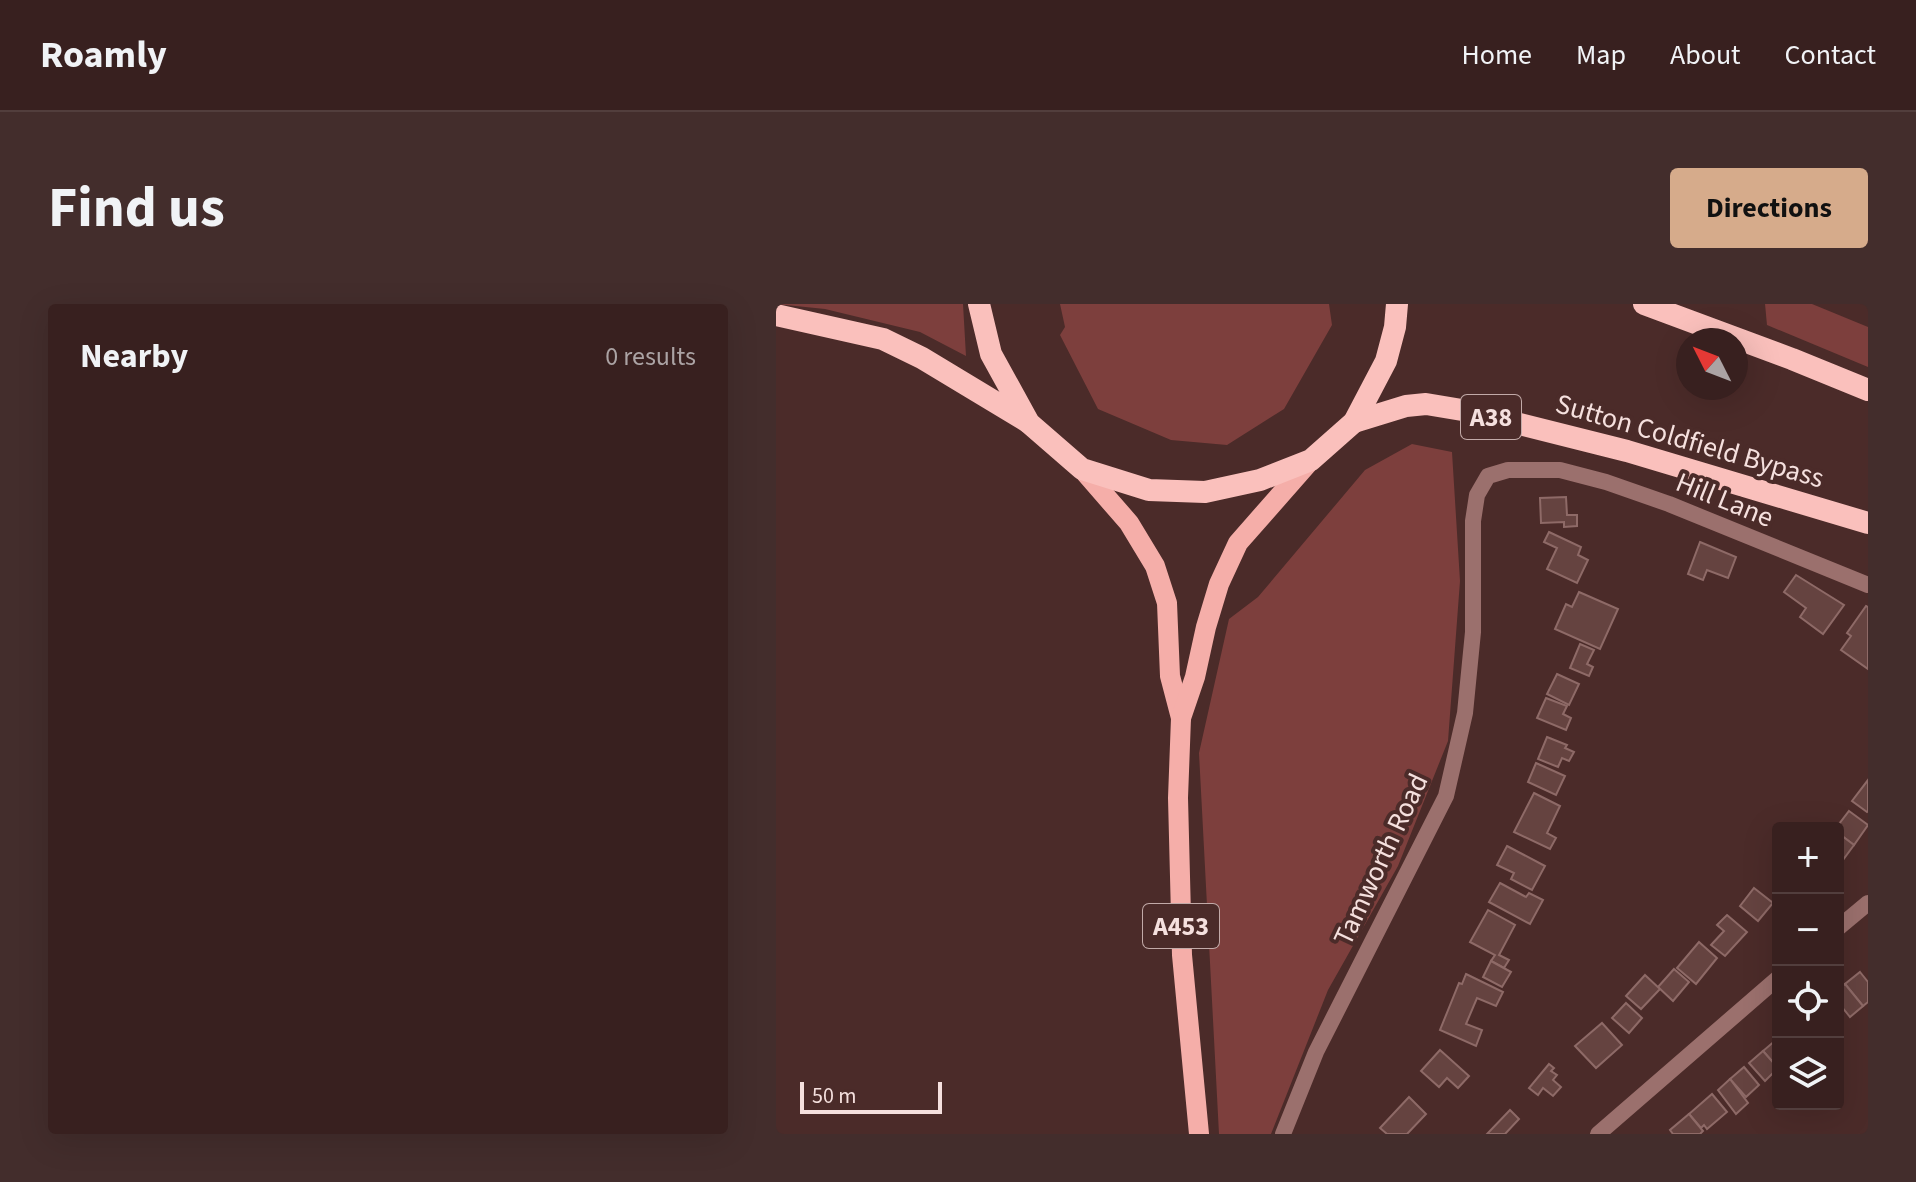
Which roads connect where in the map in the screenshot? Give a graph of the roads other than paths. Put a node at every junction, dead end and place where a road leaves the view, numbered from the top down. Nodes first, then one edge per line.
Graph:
1 (979, 304) edge
2 (1397, 304) edge
3 (1644, 304) edge
4 (776, 315) edge
5 (1868, 390) edge
6 (1354, 422) junction
7 (1029, 423) junction
8 (1311, 460) junction
9 (1082, 469) junction
10 (1560, 470) joint
11 (1868, 523) edge
12 (1868, 585) edge
13 (1181, 718) junction
14 (1868, 903) edge
15 (1844, 923) edge
16 (1772, 983) edge
17 (1199, 1134) edge
18 (1283, 1134) edge
19 (1598, 1134) edge

1 - 7 highway
2 - 6 highway
3 - 5 highway
4 - 7 highway
6 - 8 highway
6 - 11 highway, Sutton Coldfield Bypass / A38
7 - 9 highway
8 - 9 highway
8 - 13 main road, A453
9 - 13 main road, A453
10 - 12 street, Hill Lane
10 - 18 street, Tamworth Road
13 - 17 main road, A453
14 - 15 street
16 - 19 street

